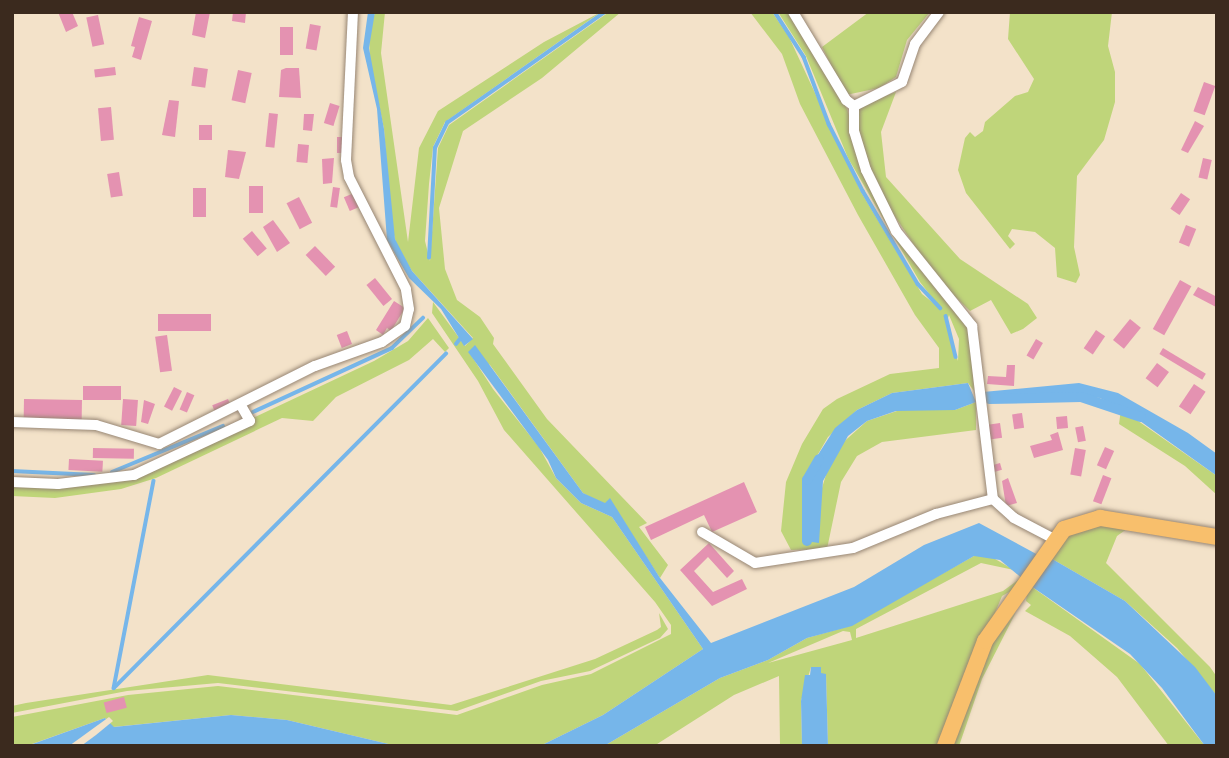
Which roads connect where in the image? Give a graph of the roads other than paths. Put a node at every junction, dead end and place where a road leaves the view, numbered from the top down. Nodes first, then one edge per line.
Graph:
1 (352, 12) edge
2 (793, 12) edge
3 (939, 12) edge
4 (854, 106) junction
5 (242, 407) junction
6 (12, 422) edge
7 (12, 482) edge
8 (993, 499) junction
9 (702, 532) dead end
10 (1217, 537) edge
11 (1050, 546) junction
12 (945, 746) edge

1 - 5 street
2 - 4 street
3 - 4 street
4 - 8 street
5 - 6 street
5 - 7 street
8 - 9 street
8 - 11 street
10 - 11 main road
11 - 12 main road

